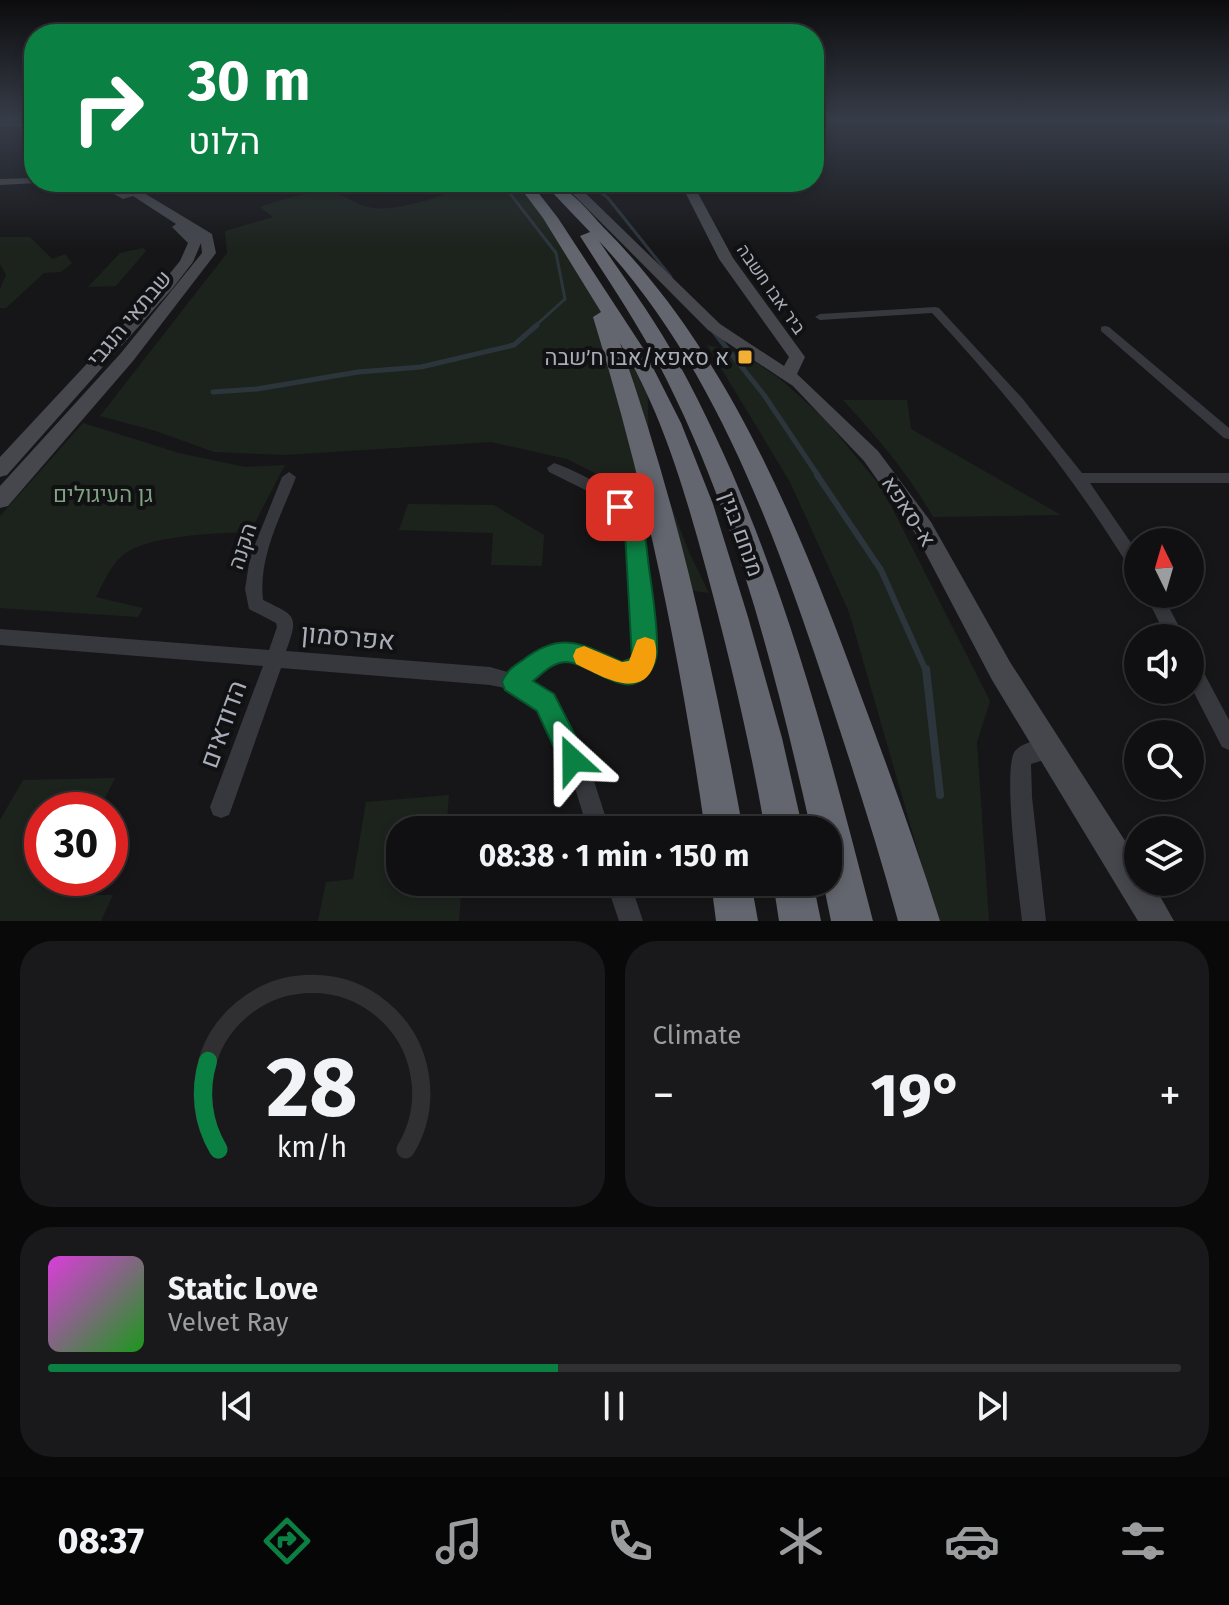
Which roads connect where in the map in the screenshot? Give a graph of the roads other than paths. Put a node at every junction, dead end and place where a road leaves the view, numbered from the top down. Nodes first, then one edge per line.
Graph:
1 (24, 179) edge
2 (0, 180) edge
3 (120, 192) edge
4 (134, 192) edge
5 (531, 192) edge
6 (562, 192) edge
7 (564, 192) edge
8 (566, 192) edge
9 (691, 192) edge
10 (590, 280) junction
11 (820, 317) dead end
12 (1105, 329) dead end
13 (788, 375) junction
14 (1229, 435) edge
15 (554, 468) dead end
16 (0, 470) edge
17 (289, 477) dead end
18 (1079, 478) junction
19 (1229, 478) edge
20 (0, 500) edge
21 (1124, 544) edge
22 (1, 639) edge
23 (273, 659) junction
24 (514, 682) junction
25 (1204, 693) edge
26 (1229, 740) edge
27 (1050, 749) junction
28 (221, 807) dead end
29 (594, 816) edge
30 (722, 816) edge
31 (782, 816) edge
32 (623, 896) edge
33 (733, 896) edge
34 (796, 896) edge
35 (631, 921) edge
36 (737, 921) edge
37 (800, 921) edge
38 (852, 921) edge
39 (919, 921) edge
40 (1034, 921) edge
41 (1157, 921) edge

1 - 2 street
3 - 16 street, שבתאי הנגבי
4 - 20 street, שבתאי הנגבי
5 - 10 highway, מנחם בגין
6 - 38 highway, מנחם בגין
7 - 39 highway
8 - 13 street, א-סאפא
9 - 13 street, ביר אבו חשבה
10 - 30 highway
10 - 31 highway, מנחם בגין
11 - 18 street
12 - 14 street
13 - 27 street, א-סאפא
15 - 24 street
17 - 23 street, הקנה
18 - 19 street
18 - 21 street
22 - 23 street, אפרסמון
23 - 24 street, אפרסמון
23 - 28 street, הדודאים
24 - 29 street, אפרסמון
25 - 26 street
27 - 40 street
27 - 41 street, א-סאפא
32 - 35 street
33 - 36 highway
34 - 37 highway

